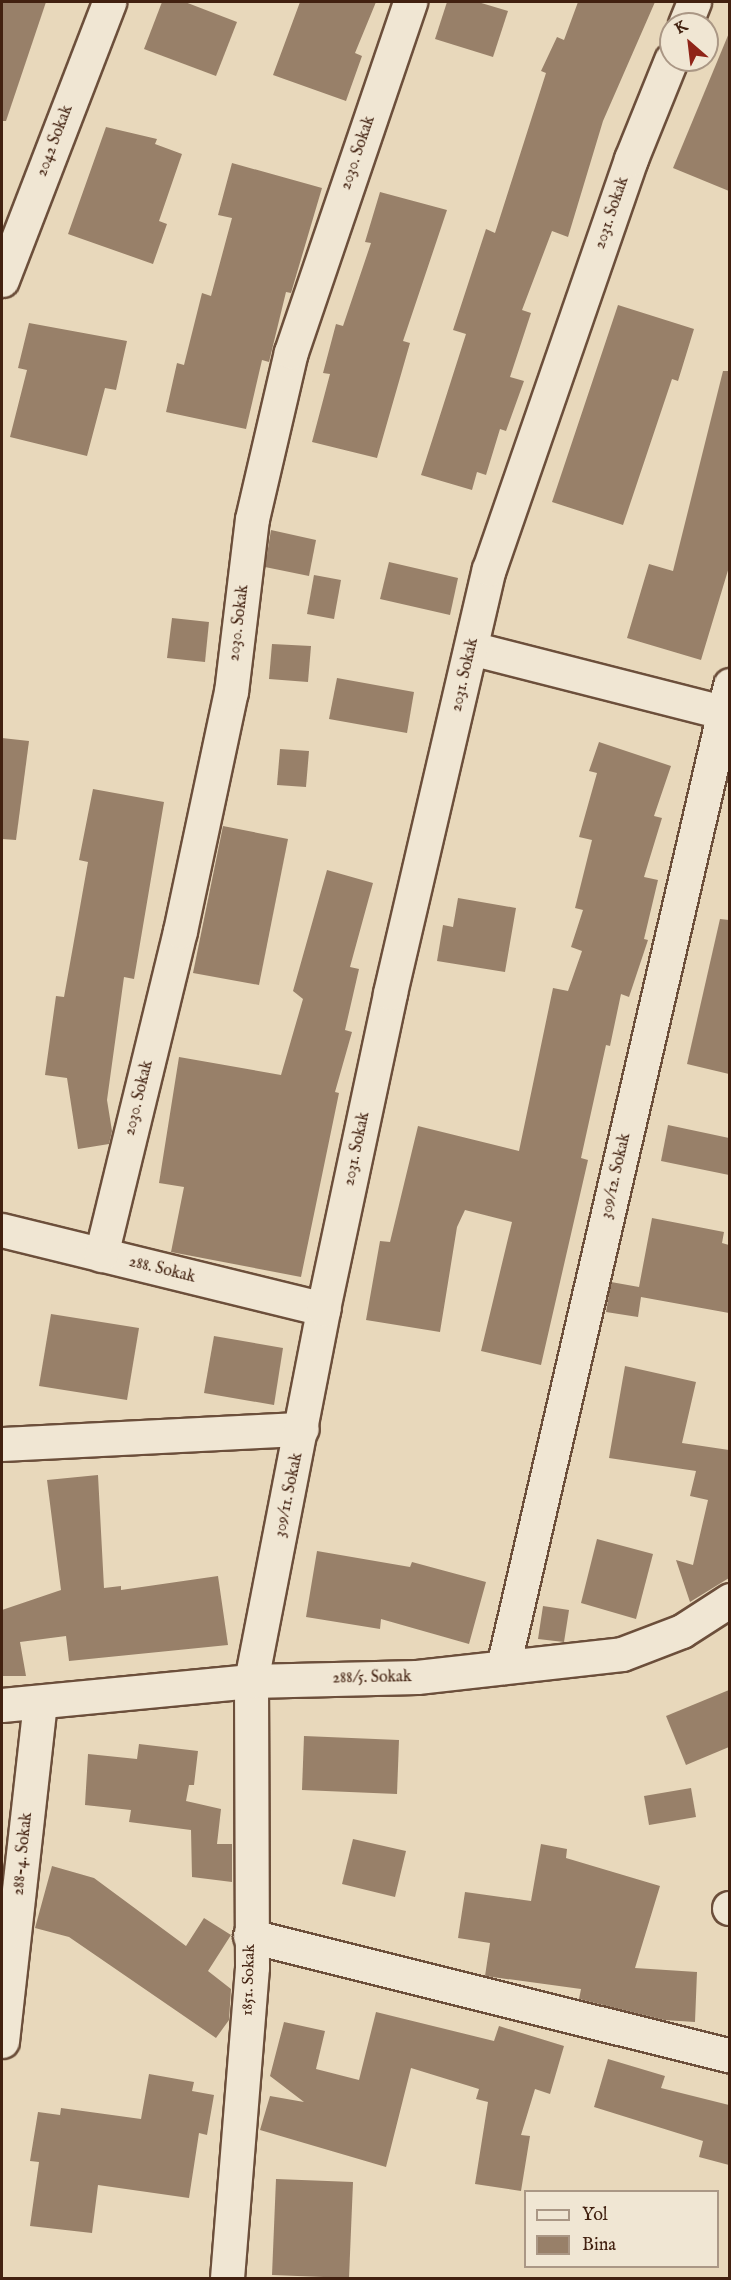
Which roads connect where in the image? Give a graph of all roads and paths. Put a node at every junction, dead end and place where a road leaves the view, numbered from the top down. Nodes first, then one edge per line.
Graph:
1 (109, 2) edge
2 (410, 2) edge
3 (666, 72) edge
4 (2, 280) edge
5 (471, 648) junction
6 (727, 703) edge
7 (2, 1230) edge
8 (101, 1255) junction
9 (323, 1309) junction
10 (302, 1429) junction
11 (2, 1444) edge
12 (729, 1600) edge
13 (503, 1667) junction
14 (251, 1681) junction
15 (40, 1704) junction
16 (2, 1705) edge
17 (250, 1936) junction
18 (2, 2041) edge
19 (729, 2055) edge
20 (227, 2278) edge

1 - 4 street, 2042 Sokak
2 - 8 street, 2030. Sokak
3 - 5 street, 2031. Sokak
5 - 6 street
5 - 9 street, 2031. Sokak
6 - 13 street, 309/12. Sokak
7 - 8 street, 288. Sokak
8 - 9 street, 288. Sokak
9 - 10 street, 309/11. Sokak
10 - 11 street
10 - 14 street, 309/11. Sokak
12 - 13 street, 288/5. Sokak
13 - 14 street, 288/5. Sokak
14 - 15 street, 288/5. Sokak
14 - 17 street, 1851. Sokak
15 - 16 street, 288/5. Sokak
15 - 18 street, 288-4. Sokak
17 - 19 street
17 - 20 street, 1851. Sokak

